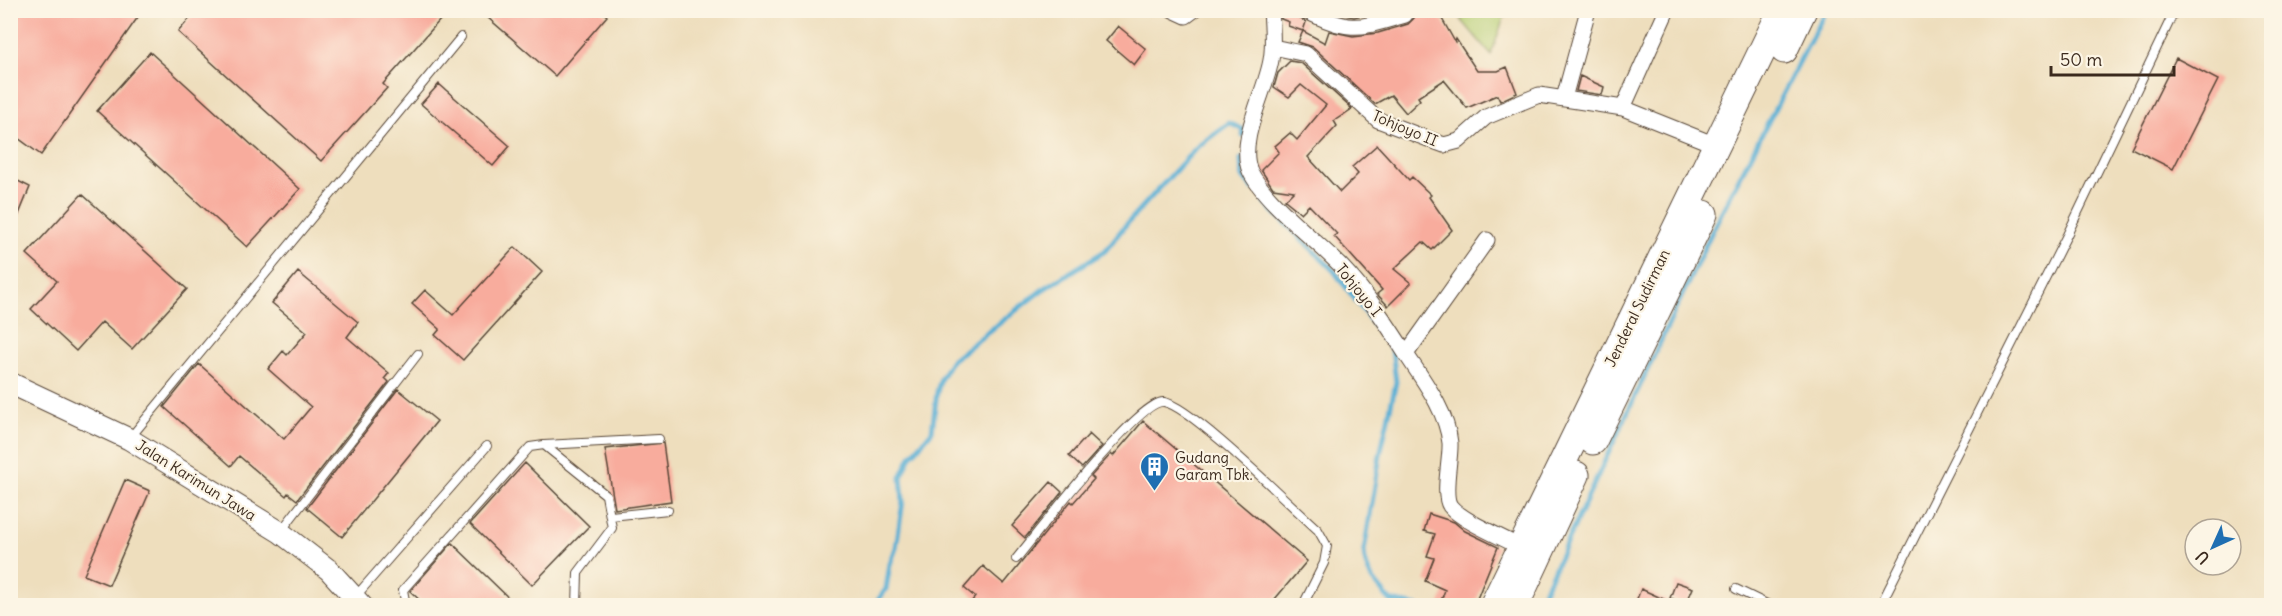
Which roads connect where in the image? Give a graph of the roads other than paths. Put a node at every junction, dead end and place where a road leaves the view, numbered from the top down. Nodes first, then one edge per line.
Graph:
1 (1173, 10) edge
2 (1194, 10) edge
3 (1271, 10) edge
4 (1304, 10) edge
5 (1588, 10) edge
6 (1667, 10) edge
7 (2175, 10) edge
8 (1787, 14) edge
9 (1406, 15) dead end
10 (461, 37) dead end
11 (1273, 47) junction
12 (1564, 98) junction
13 (1623, 108) junction
14 (1718, 146) junction
15 (1487, 240) dead end
16 (1662, 279) junction
17 (418, 354) dead end
18 (1406, 354) junction
19 (10, 383) edge
20 (129, 439) junction
21 (659, 439) dead end
22 (544, 445) junction
23 (487, 446) dead end
24 (668, 510) dead end
25 (611, 516) junction
26 (280, 532) junction
27 (1520, 547) junction
28 (1016, 559) dead end
29 (1736, 589) dead end
30 (1515, 591) edge
31 (358, 601) edge
32 (1306, 605) edge
33 (406, 606) edge
34 (577, 606) edge
35 (1493, 606) edge
36 (1772, 606) edge
37 (1880, 606) edge

1 - 2 street
3 - 11 street, Tohjoyo I
4 - 9 street
5 - 12 street
6 - 13 street
7 - 37 lane
8 - 14 highway, Jenderal Sudirman
8 - 16 highway, Jenderal Sudirman
10 - 20 lane
11 - 12 street, Tohjoyo II
11 - 18 street, Tohjoyo I
12 - 13 street, Tohjoyo II
13 - 14 street, Tohjoyo II
14 - 16 highway, Jenderal Sudirman
15 - 18 street
16 - 27 highway, Jenderal Sudirman
16 - 30 highway, Jenderal Sudirman
17 - 26 lane
18 - 27 street, Tohjoyo I
19 - 20 street, Jalan Karimun Jawa
20 - 26 street, Jalan Karimun Jawa
21 - 22 lane
22 - 25 lane
22 - 33 lane
23 - 31 lane
24 - 25 lane
25 - 34 lane
26 - 31 street, Jalan Karimun Jawa
27 - 30 highway, Jenderal Sudirman
28 - 32 lane
29 - 36 lane
30 - 35 highway, Jenderal Sudirman

